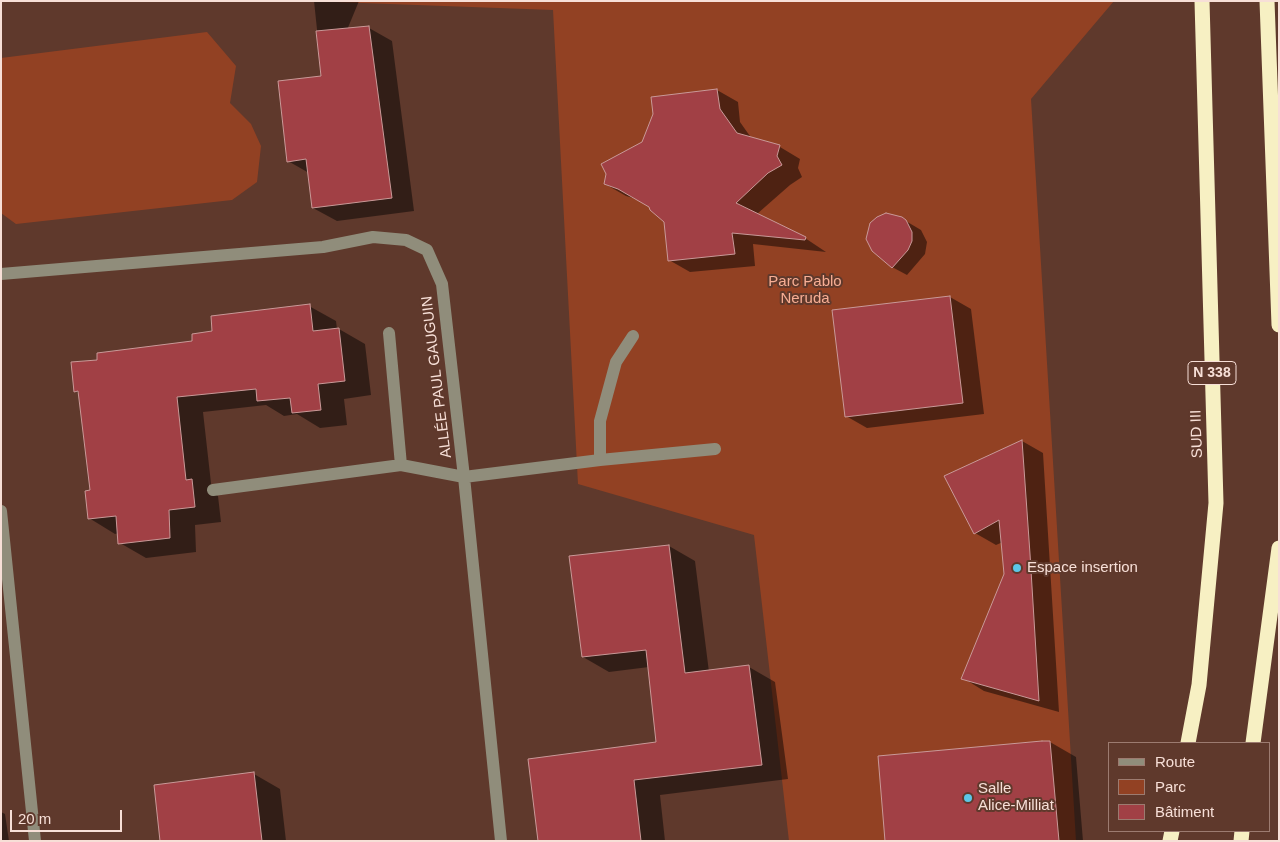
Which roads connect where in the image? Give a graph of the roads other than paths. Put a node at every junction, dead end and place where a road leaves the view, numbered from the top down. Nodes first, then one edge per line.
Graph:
1 (1202, 1) edge
2 (1267, 1) edge
3 (1, 274) edge
4 (1279, 325) edge
5 (389, 333) dead end
6 (633, 336) dead end
7 (715, 449) dead end
8 (600, 460) junction
9 (401, 465) junction
10 (464, 476) junction
11 (213, 490) dead end
12 (1, 511) edge
13 (1279, 548) edge
14 (1188, 742) edge
15 (1253, 742) edge
16 (35, 841) edge
17 (501, 841) edge

1 - 14 highway, SUD III / N 338
2 - 4 highway
3 - 10 street, ALLÉE PAUL GAUGUIN
5 - 9 street
6 - 8 street
7 - 8 street
8 - 10 street
9 - 10 street
9 - 11 street
10 - 17 street, ALLÉE PAUL GAUGUIN
12 - 16 street
13 - 15 highway

